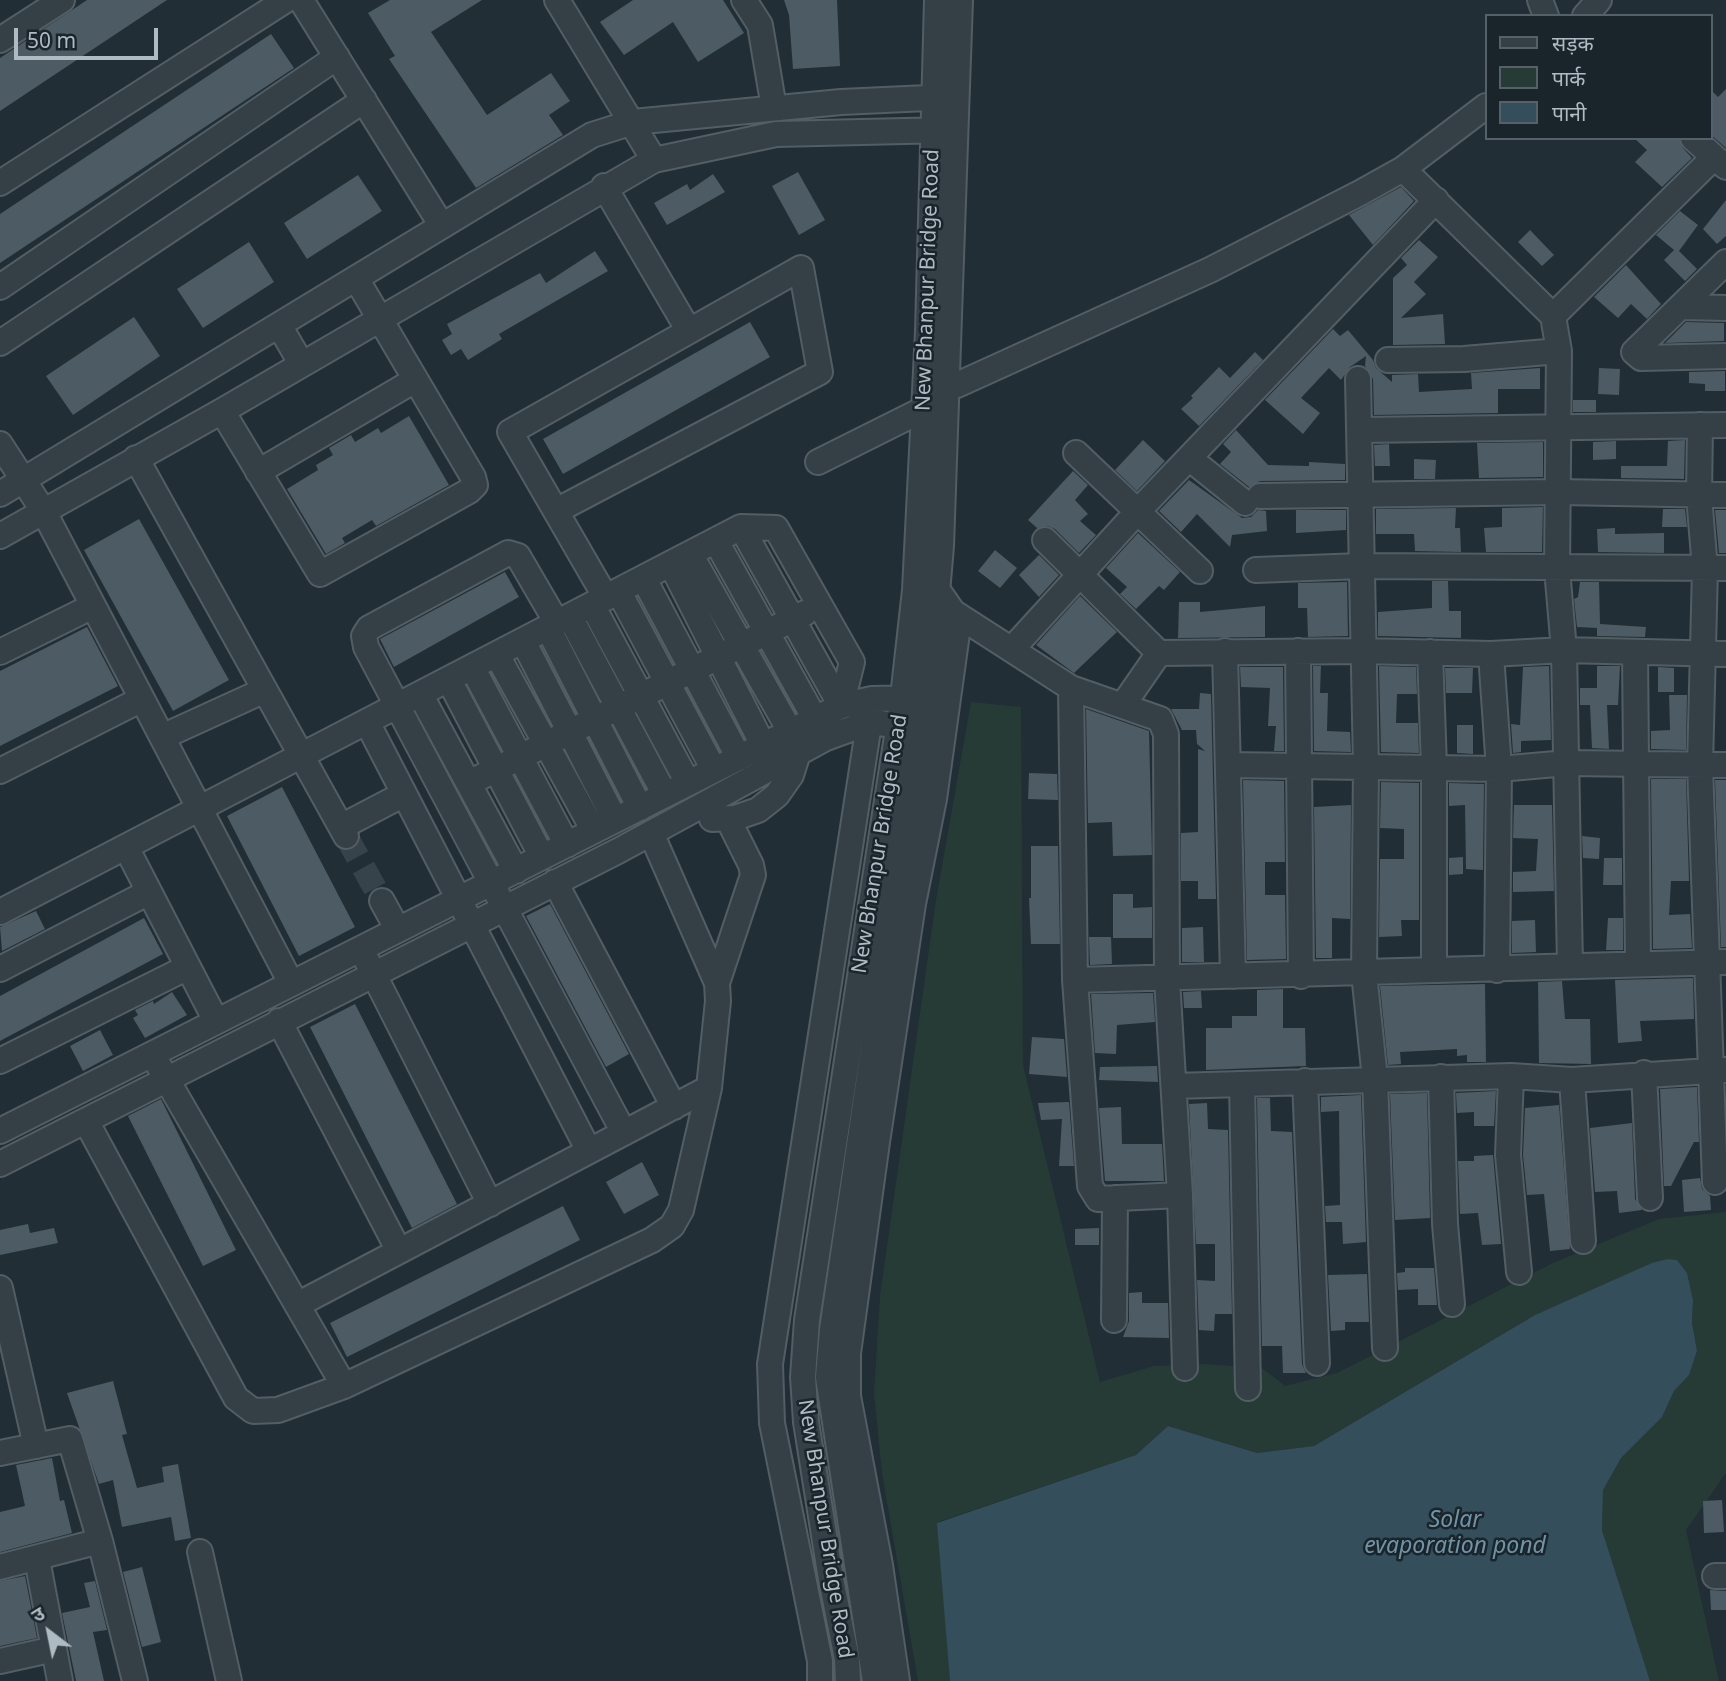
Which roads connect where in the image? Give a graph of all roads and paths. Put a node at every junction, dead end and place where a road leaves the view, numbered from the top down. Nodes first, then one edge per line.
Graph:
1 (62, 0) edge
2 (286, 0) edge
3 (301, 0) edge
4 (558, 0) edge
5 (744, 0) edge
6 (937, 0) edge
7 (960, 0) edge
8 (1599, 0) edge
9 (1587, 14) edge
10 (0, 40) edge
11 (337, 57) junction
12 (945, 97) junction
13 (364, 100) junction
14 (774, 108) junction
15 (1484, 108) edge
16 (634, 122) junction
17 (944, 130) junction
18 (1695, 140) edge
19 (654, 160) junction
20 (1721, 163) edge
21 (1402, 169) junction
22 (0, 183) edge
23 (604, 186) junction
24 (1436, 200) junction
25 (442, 226) junction
26 (1726, 262) edge
27 (357, 280) junction
28 (0, 287) edge
29 (1681, 307) junction
30 (1726, 308) edge
31 (1553, 316) junction
32 (379, 317) junction
33 (280, 327) junction
34 (689, 331) junction
35 (0, 343) edge
36 (1559, 351) junction
37 (1726, 356) edge
38 (1388, 360) dead end
39 (301, 363) junction
40 (1358, 379) dead end
41 (415, 380) junction
42 (946, 385) junction
43 (924, 409) junction
44 (222, 411) junction
45 (1700, 425) junction
46 (1726, 425) edge
47 (1557, 427) junction
48 (1361, 430) junction
49 (0, 444) edge
50 (1076, 453) dead end
51 (136, 458) junction
52 (1189, 458) junction
53 (818, 462) dead end
54 (258, 472) junction
55 (23, 481) junction
56 (1559, 492) junction
57 (0, 494) edge
58 (1726, 495) edge
59 (1359, 496) junction
60 (1699, 496) junction
61 (556, 511) junction
62 (44, 512) junction
63 (1138, 512) junction
64 (741, 527) junction
65 (0, 536) edge
66 (1045, 540) dead end
67 (716, 541) junction
68 (680, 559) junction
69 (1360, 566) junction
70 (1715, 568) edge
71 (1557, 569) junction
72 (1256, 570) dead end
73 (1200, 571) dead end
74 (1081, 575) junction
75 (644, 579) junction
76 (937, 589) junction
77 (606, 598) junction
78 (820, 605) junction
79 (93, 606) junction
80 (953, 612) junction
81 (791, 620) junction
82 (558, 623) junction
83 (767, 632) junction
84 (523, 641) junction
85 (742, 645) junction
86 (1012, 649) junction
87 (1362, 650) junction
88 (1564, 650) junction
89 (1298, 651) junction
90 (0, 652) edge
91 (1225, 652) junction
92 (1430, 652) junction
93 (1159, 653) junction
94 (1635, 653) junction
95 (1491, 654) junction
96 (1700, 654) junction
97 (1726, 654) edge
98 (497, 655) junction
99 (718, 657) junction
100 (472, 667) junction
101 (692, 670) junction
102 (449, 680) junction
103 (667, 683) junction
104 (1072, 688) junction
105 (265, 690) junction
106 (421, 694) junction
107 (641, 696) junction
108 (142, 699) junction
109 (925, 699) junction
110 (1124, 705) junction
111 (398, 706) junction
112 (841, 706) junction
113 (618, 708) junction
114 (871, 711) junction
115 (595, 719) junction
116 (815, 719) junction
117 (367, 722) junction
118 (920, 728) junction
119 (570, 732) junction
120 (162, 737) junction
121 (794, 742) junction
122 (546, 744) junction
123 (763, 745) junction
124 (302, 756) junction
125 (520, 757) junction
126 (739, 758) junction
127 (1567, 763) junction
128 (1634, 764) junction
129 (1230, 765) junction
130 (1299, 765) junction
131 (1700, 765) junction
132 (1726, 765) edge
133 (1366, 766) junction
134 (1434, 767) junction
135 (1499, 768) junction
136 (496, 769) junction
137 (714, 770) junction
138 (0, 771) edge
139 (469, 783) junction
140 (688, 783) junction
141 (404, 794) junction
142 (665, 795) junction
143 (640, 808) junction
144 (199, 809) junction
145 (688, 813) junction
146 (728, 819) junction
147 (605, 825) junction
148 (650, 833) junction
149 (567, 845) junction
150 (126, 847) junction
151 (542, 857) junction
152 (516, 870) junction
153 (555, 882) junction
154 (491, 883) junction
155 (149, 892) junction
156 (458, 899) junction
157 (382, 901) tunnel mouth
158 (504, 908) junction
159 (0, 912) edge
160 (471, 924) junction
161 (398, 930) junction
162 (360, 948) junction
163 (1638, 963) junction
164 (1717, 963) edge
165 (1570, 966) junction
166 (188, 967) junction
167 (0, 969) edge
168 (1434, 969) junction
169 (1497, 971) junction
170 (1364, 973) junction
171 (373, 974) junction
172 (1233, 976) junction
173 (1301, 976) junction
174 (1167, 979) junction
175 (1075, 980) junction
176 (291, 983) junction
177 (717, 983) junction
178 (216, 1021) junction
179 (279, 1021) junction
180 (152, 1053) junction
181 (0, 1061) edge
182 (1718, 1071) edge
183 (1644, 1073) junction
184 (1511, 1076) junction
185 (1441, 1077) junction
186 (167, 1079) junction
187 (1375, 1079) junction
188 (1572, 1080) junction
189 (1305, 1081) junction
190 (1242, 1084) junction
191 (1174, 1086) junction
192 (709, 1088) junction
193 (674, 1107) junction
194 (86, 1121) junction
195 (0, 1130) edge
196 (624, 1133) junction
197 (589, 1151) junction
198 (0, 1164) edge
199 (1715, 1182) dead end
200 (1180, 1195) junction
201 (1115, 1198) junction
202 (1650, 1198) dead end
203 (490, 1204) junction
204 (1583, 1241) dead end
205 (399, 1251) junction
206 (1519, 1272) dead end
207 (0, 1288) edge
208 (1452, 1304) dead end
209 (298, 1305) junction
210 (1114, 1320) dead end
211 (4, 1330) edge
212 (1385, 1348) dead end
213 (1317, 1363) dead end
214 (1185, 1368) dead end
215 (344, 1386) junction
216 (1248, 1388) dead end
217 (36, 1446) junction
218 (0, 1453) edge
219 (100, 1541) junction
220 (200, 1552) dead end
221 (37, 1559) junction
222 (0, 1567) edge
223 (54, 1649) junction
224 (0, 1661) edge
225 (60, 1681) edge
226 (135, 1681) edge
227 (229, 1681) edge
228 (820, 1681) edge
229 (848, 1681) edge
230 (875, 1681) edge
231 (897, 1681) edge

1 - 10 street
2 - 22 street
3 - 11 street
4 - 16 street
5 - 14 street
6 - 12 street, New Bhanpur Bridge Road
7 - 12 street, New Bhanpur Bridge Road
8 - 9 street
11 - 13 street
11 - 28 street
12 - 14 street
12 - 17 street, New Bhanpur Bridge Road
13 - 25 street
13 - 35 street
14 - 16 street
15 - 21 street
16 - 19 street
16 - 25 street
17 - 19 street
17 - 42 street, New Bhanpur Bridge Road
17 - 43 street, New Bhanpur Bridge Road
18 - 20 street
19 - 23 street
20 - 31 street
21 - 24 street
21 - 42 street
23 - 32 street
23 - 34 street
24 - 31 street
24 - 52 street
25 - 27 street
26 - 29 street
27 - 32 street
27 - 33 street
29 - 30 street
29 - 37 street
31 - 36 street
32 - 39 street
32 - 41 street
33 - 39 street
33 - 55 street
34 - 61 street
34 - 61 street
36 - 38 street
36 - 47 street
39 - 44 street
40 - 48 street
41 - 54 street
41 - 54 street
42 - 76 street, New Bhanpur Bridge Road
43 - 53 street
43 - 109 street, New Bhanpur Bridge Road
44 - 51 street
44 - 54 street
45 - 46 street
45 - 47 street
45 - 60 street
47 - 48 street
47 - 56 street
48 - 59 street
49 - 55 street
50 - 63 street
51 - 62 street
51 - 105 street
52 - 59 street
52 - 63 street
55 - 57 street
55 - 62 street
56 - 59 street
56 - 60 street
56 - 71 street
58 - 60 street
59 - 69 street
60 - 70 street
61 - 77 street
62 - 65 street
62 - 79 street
63 - 73 street
63 - 74 street
64 - 67 street
64 - 78 street
64 - 81 street
66 - 74 street
67 - 68 street
67 - 83 street
68 - 75 street
68 - 85 street
68 - 99 street
69 - 71 street
69 - 72 street
69 - 87 street
70 - 71 street
70 - 96 street
71 - 88 street
74 - 86 street
74 - 93 street
75 - 77 street
75 - 101 street
76 - 80 street
76 - 109 street, New Bhanpur Bridge Road
77 - 82 street
77 - 103 street
77 - 107 street
78 - 81 street
78 - 112 street
79 - 90 street
79 - 108 street
80 - 86 street
80 - 109 street
81 - 83 street
81 - 112 street
82 - 84 street
82 - 111 street
82 - 113 street
82 - 115 street
83 - 85 street
83 - 116 street
84 - 98 street
84 - 119 street
85 - 99 street
85 - 121 street
86 - 104 street
87 - 89 street
87 - 92 street
87 - 133 street
88 - 94 street
88 - 95 street
88 - 127 street
89 - 91 street
89 - 130 street
91 - 93 street
91 - 129 street
92 - 95 street
92 - 134 street
93 - 110 street
94 - 96 street
94 - 128 street
95 - 135 street
96 - 97 street
96 - 131 street
98 - 100 street
98 - 122 street
99 - 101 street
99 - 123 street
100 - 102 street
100 - 125 street
101 - 103 street
101 - 126 street
102 - 106 street
102 - 136 street
103 - 107 street
103 - 137 street
104 - 110 street
104 - 175 street
105 - 120 street
105 - 124 street
106 - 111 street
106 - 139 street
107 - 113 street
107 - 140 street
108 - 120 street
108 - 138 street
109 - 114 street
109 - 118 street, New Bhanpur Bridge Road
110 - 174 street
111 - 117 street
111 - 154 street
112 - 114 street
112 - 116 street
113 - 115 street
113 - 142 street
114 - 118 street
114 - 121 street
114 - 228 street
115 - 119 street
115 - 143 street
116 - 121 street
117 - 124 street
117 - 141 street
118 - 229 street, New Bhanpur Bridge Road
118 - 230 street, New Bhanpur Bridge Road
118 - 231 street
119 - 122 street
119 - 147 street
120 - 144 street
121 - 123 street
121 - 145 street
121 - 146 street
122 - 125 street
122 - 147 street
123 - 126 street
124 - 141 street
124 - 144 street
125 - 136 street
125 - 149 street
126 - 137 street
127 - 128 street
127 - 135 street
127 - 165 street
128 - 131 street
128 - 163 street
129 - 130 street
129 - 172 street
130 - 133 street
130 - 173 street
131 - 132 street
131 - 164 street
133 - 134 street
133 - 170 street
134 - 135 street
134 - 168 street
135 - 169 street
136 - 139 street
136 - 151 street
137 - 140 street
139 - 152 street
140 - 142 street
141 - 156 street
142 - 143 street
143 - 147 street
144 - 150 street
144 - 176 street
145 - 146 street
145 - 148 street
146 - 177 street
147 - 149 street
148 - 153 street
148 - 177 street
149 - 151 street
150 - 155 street
150 - 159 street
151 - 152 street
152 - 154 street
153 - 158 street
153 - 193 street
154 - 156 street
154 - 158 street
155 - 166 street
155 - 167 street
156 - 160 street
156 - 161 street
157 - 161 street
158 - 160 street
158 - 196 street
160 - 171 street
160 - 197 street
161 - 162 street
162 - 171 street
162 - 176 street
163 - 164 street
163 - 165 street
164 - 182 street
165 - 169 street
166 - 178 street
166 - 181 street
168 - 169 street
168 - 170 street
170 - 173 street
170 - 187 street
171 - 179 street
171 - 203 street
172 - 173 street
172 - 174 street
174 - 175 street
174 - 191 street
175 - 201 street
176 - 178 street
177 - 192 street
178 - 180 street
179 - 186 street
179 - 205 street
180 - 186 street
180 - 195 street
182 - 183 street
182 - 199 street
183 - 188 street
183 - 202 street
184 - 185 street
184 - 188 street
184 - 206 street
185 - 187 street
185 - 208 street
186 - 194 street
186 - 209 street
187 - 189 street
187 - 212 street
188 - 204 street
189 - 190 street
189 - 213 street
190 - 191 street
190 - 216 street
191 - 200 street
192 - 193 street
192 - 215 street
193 - 196 street
194 - 198 street
194 - 215 street
196 - 197 street
197 - 203 street
200 - 201 street
200 - 214 street
201 - 210 street
203 - 205 street
205 - 209 street
207 - 211 street
209 - 215 street
211 - 217 street
217 - 218 street
217 - 219 street
219 - 221 street
219 - 226 street
220 - 227 street
221 - 222 street
221 - 223 street
223 - 224 street
223 - 225 street

